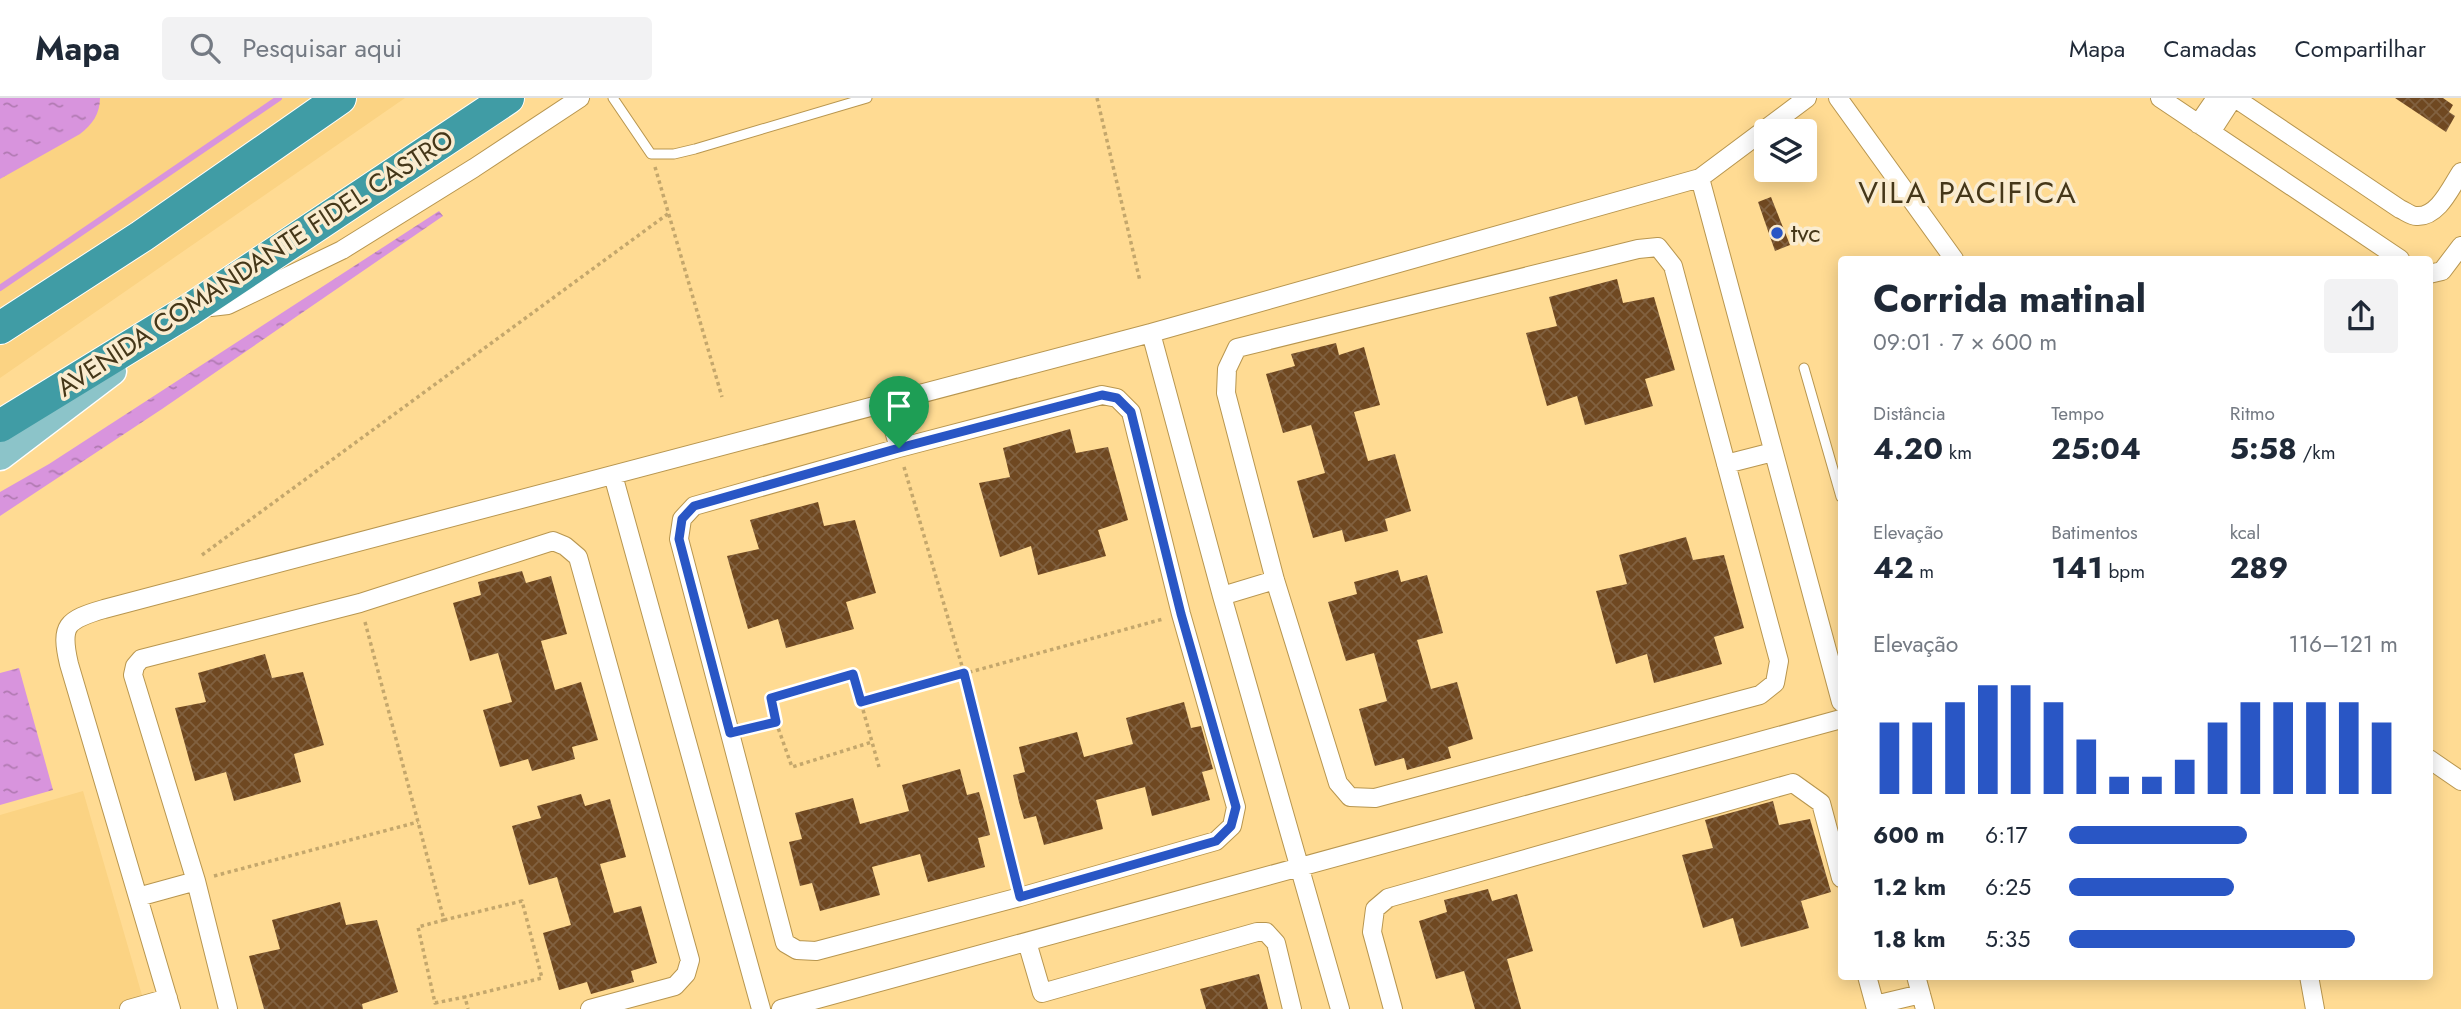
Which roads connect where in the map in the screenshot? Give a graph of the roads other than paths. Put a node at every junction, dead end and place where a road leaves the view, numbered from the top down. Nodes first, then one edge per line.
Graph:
1 (340, 98) edge
2 (508, 98) edge
3 (580, 98) edge
4 (613, 98) edge
5 (867, 98) edge
6 (1807, 98) edge
7 (1838, 98) edge
8 (2160, 98) edge
9 (2216, 98) edge
10 (2234, 98) edge
11 (2204, 128) junction
12 (2461, 172) edge
13 (1700, 178) junction
14 (142, 236) junction
15 (2461, 246) edge
16 (1952, 256) edge
17 (2396, 256) edge
18 (2433, 273) edge
19 (0, 309) edge
20 (191, 309) junction
21 (0, 328) edge
22 (1151, 333) junction
23 (1804, 368) dead end
24 (886, 403) junction
25 (0, 426) edge
26 (899, 448) junction
27 (1773, 452) junction
28 (0, 456) edge
29 (1726, 464) junction
30 (613, 475) junction
31 (1838, 487) edge
32 (1275, 580) junction
33 (1222, 596) junction
34 (1838, 691) edge
35 (1838, 720) edge
36 (2433, 762) edge
37 (2461, 781) edge
38 (1299, 867) junction
39 (1838, 867) edge
40 (196, 881) junction
41 (138, 897) junction
42 (1027, 942) junction
43 (1868, 980) edge
44 (2310, 980) edge
45 (1921, 993) edge
46 (169, 1003) edge
47 (1876, 1007) edge
48 (129, 1009) edge
49 (228, 1009) edge
50 (590, 1009) edge
51 (761, 1009) edge
52 (781, 1009) edge
53 (1292, 1009) edge
54 (1340, 1009) edge
55 (1393, 1009) edge
56 (2315, 1009) edge

1 - 14 highway
2 - 20 highway, AVENIDA COMANDANTE FIDEL CASTRO
3 - 20 street
4 - 5 lane
6 - 13 street
7 - 16 street
8 - 11 street
9 - 11 street
10 - 11 street
10 - 12 street
11 - 17 street
13 - 22 street
13 - 27 street
14 - 19 main road
14 - 21 highway
15 - 18 street
20 - 25 highway, AVENIDA COMANDANTE FIDEL CASTRO
20 - 28 main road
22 - 24 street
22 - 33 street
23 - 31 lane
24 - 26 street
24 - 30 street
26 - 26 street
27 - 29 street
27 - 34 street
29 - 32 street
29 - 32 street
30 - 41 street
30 - 51 street
32 - 33 street
33 - 38 street
35 - 38 street
36 - 37 street
38 - 42 street
38 - 54 street
39 - 55 street
40 - 41 street
40 - 49 street
40 - 50 street
41 - 46 street
42 - 52 street
42 - 53 street
43 - 47 street
44 - 56 street
45 - 47 street
46 - 48 street

